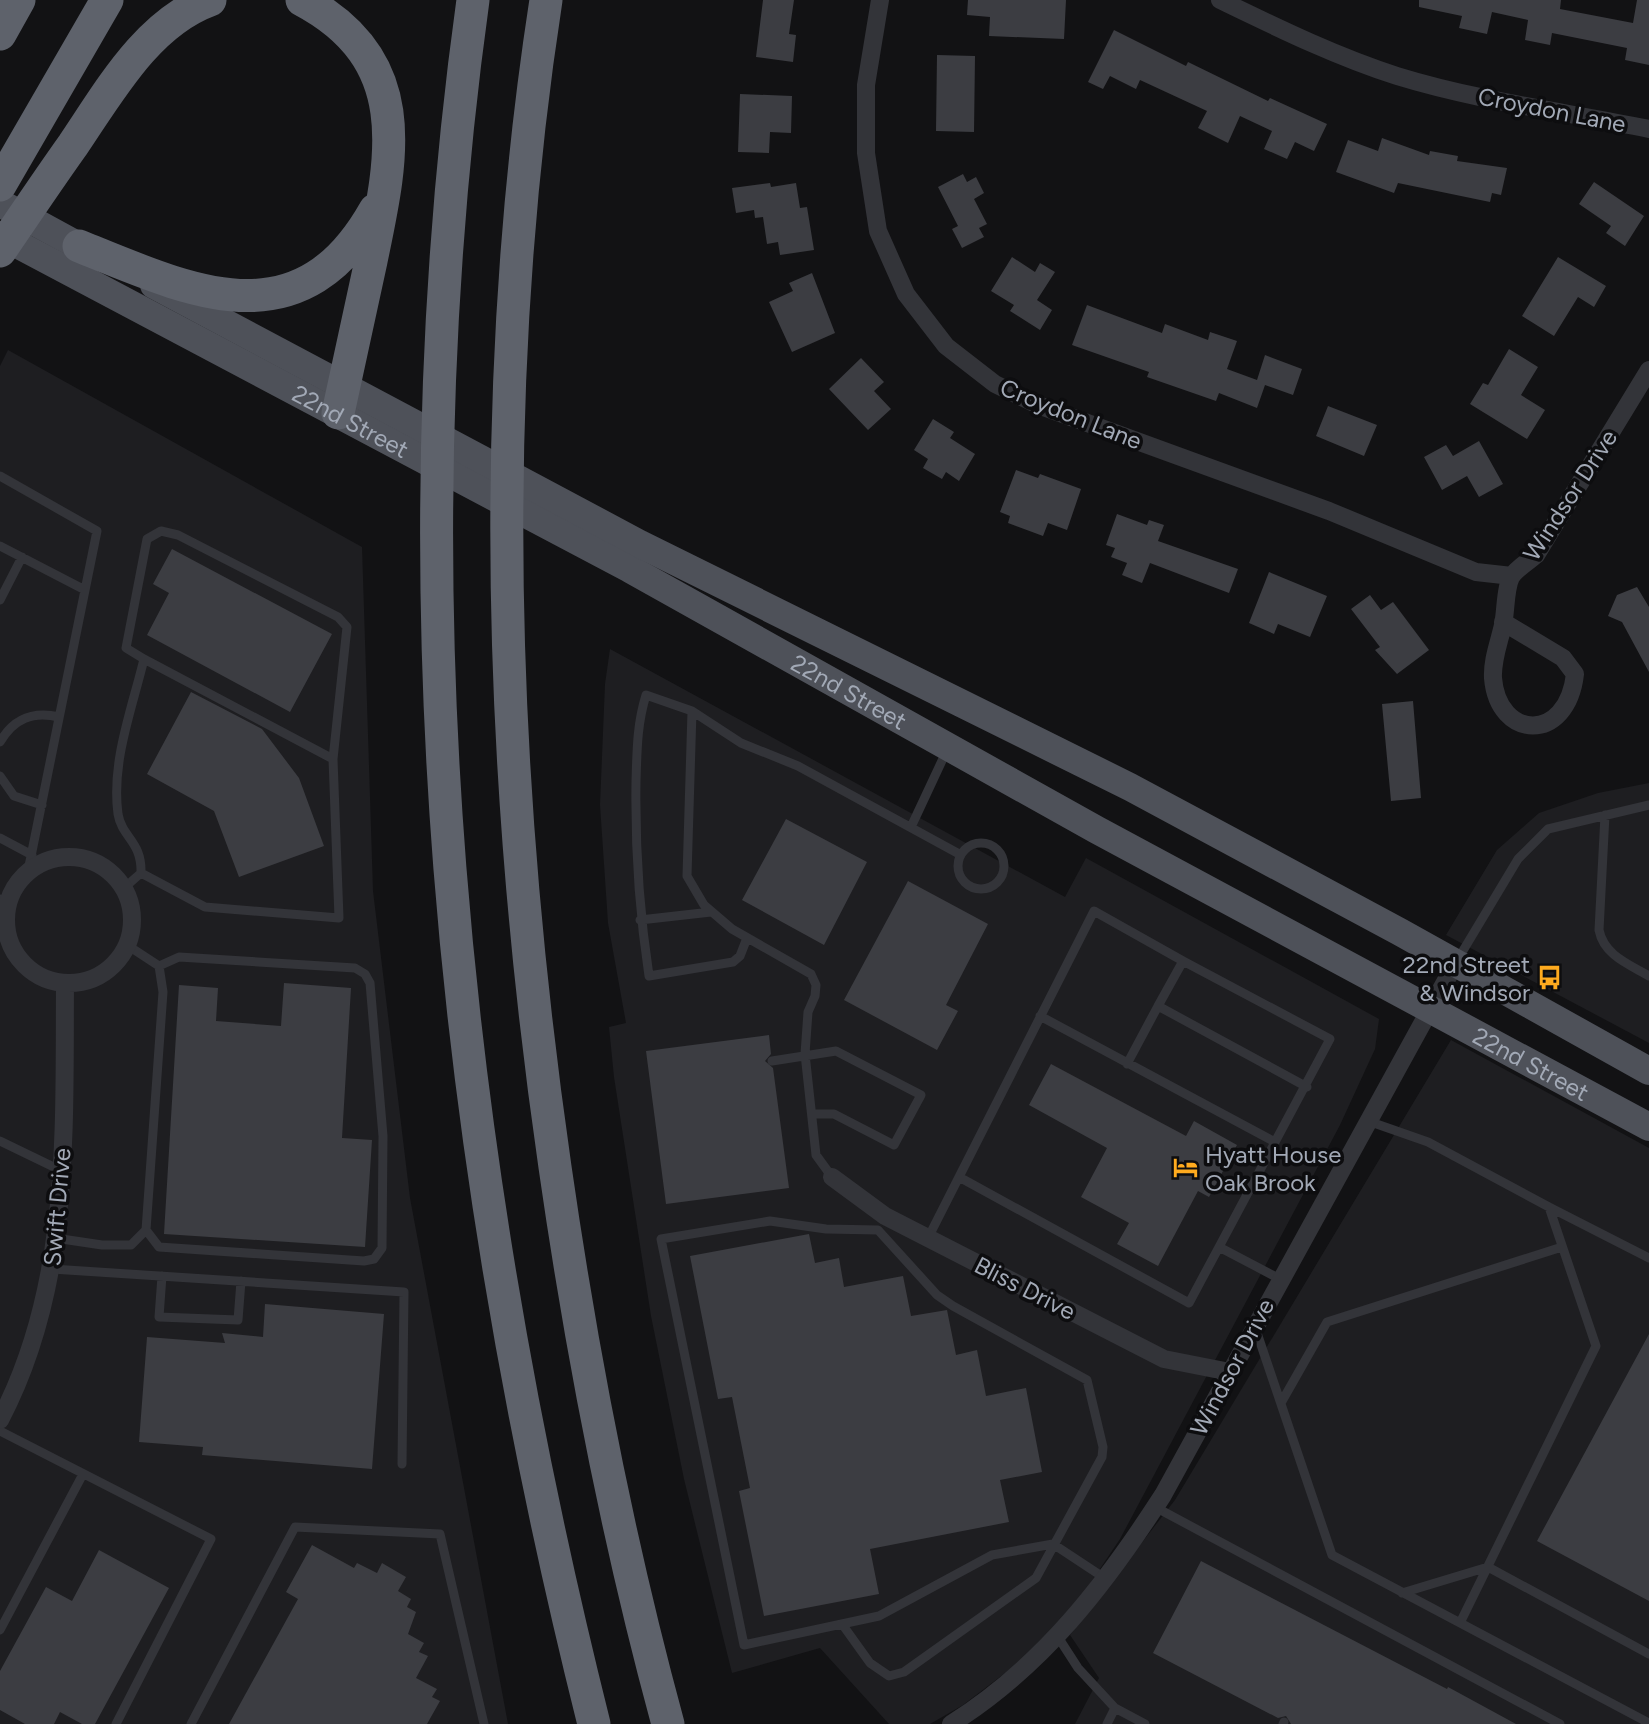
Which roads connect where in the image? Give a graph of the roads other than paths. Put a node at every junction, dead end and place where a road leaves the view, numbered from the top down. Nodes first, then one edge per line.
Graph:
1 (19, 0) edge
2 (107, 0) edge
3 (211, 0) edge
4 (302, 0) edge
5 (472, 0) edge
6 (546, 0) edge
7 (880, 0) edge
8 (1220, 0) edge
9 (0, 34) edge
10 (64, 75) junction
11 (1649, 129) edge
12 (0, 185) edge
13 (385, 192) junction
14 (0, 203) edge
15 (0, 210) edge
16 (0, 235) edge
17 (71, 241) junction
18 (0, 251) edge
19 (1649, 370) edge
20 (341, 399) junction
21 (0, 476) edge
22 (0, 546) edge
23 (22, 557) junction
24 (1511, 576) junction
25 (85, 590) junction
26 (0, 600) edge
27 (1503, 622) junction
28 (144, 659) junction
29 (692, 711) junction
30 (59, 717) junction
31 (0, 742) edge
32 (948, 747) junction
33 (333, 759) junction
34 (0, 776) edge
35 (42, 805) junction
36 (1649, 805) edge
37 (1605, 815) junction
38 (911, 827) junction
39 (0, 838) edge
40 (961, 855) junction
41 (30, 863) junction
42 (141, 873) junction
43 (124, 888) junction
44 (4, 901) edge
45 (711, 912) junction
46 (640, 920) junction
47 (747, 938) junction
48 (127, 945) junction
49 (1183, 961) junction
50 (1455, 964) junction
51 (159, 966) junction
52 (1649, 976) edge
53 (65, 984) junction
54 (1158, 1006) junction
55 (1429, 1006) junction
56 (1040, 1016) junction
57 (805, 1054) junction
58 (772, 1060) dead end
59 (1127, 1064) junction
60 (1649, 1072) edge
61 (1307, 1087) junction
62 (812, 1114) junction
63 (1368, 1121) junction
64 (1649, 1127) edge
65 (0, 1141) edge
66 (1275, 1142) junction
67 (62, 1171) junction
68 (832, 1177) joint
69 (958, 1177) junction
70 (1549, 1207) junction
71 (881, 1223) junction
72 (146, 1230) junction
73 (55, 1238) junction
74 (928, 1238) junction
75 (1219, 1247) junction
76 (1562, 1247) junction
77 (1649, 1258) edge
78 (52, 1269) junction
79 (162, 1276) junction
80 (1280, 1279) junction
81 (241, 1281) junction
82 (1255, 1325) junction
83 (1230, 1371) junction
84 (1281, 1403) junction
85 (1, 1414) edge
86 (0, 1432) edge
87 (402, 1464) dead end
88 (83, 1474) junction
89 (1155, 1507) junction
90 (1054, 1544) junction
91 (1488, 1567) junction
92 (1107, 1579) junction
93 (1402, 1593) junction
94 (1460, 1623) junction
95 (842, 1624) junction
96 (0, 1630) edge
97 (1058, 1637) junction
98 (1649, 1654) edge
99 (1115, 1708) junction
100 (1649, 1723) edge
101 (116, 1724) edge
102 (191, 1724) edge
103 (484, 1724) edge
104 (594, 1724) edge
105 (668, 1724) edge
106 (951, 1724) edge
107 (1107, 1724) edge
108 (1145, 1724) edge
109 (1560, 1724) edge

1 - 9 highway
2 - 10 highway
3 - 18 highway
4 - 13 highway
5 - 104 highway
6 - 105 highway
7 - 24 street, Croydon Lane
8 - 11 street, Croydon Lane
10 - 12 highway
10 - 15 highway
13 - 17 highway
13 - 20 highway
14 - 17 main road, 22nd Street
16 - 20 main road, 22nd Street
17 - 20 main road, 22nd Street
19 - 24 street, Windsor Drive
20 - 32 main road, 22nd Street
20 - 50 main road, 22nd Street
21 - 25 lane
22 - 23 lane
23 - 25 lane
23 - 26 lane
24 - 27 street, Windsor Drive
25 - 30 lane
27 - 27 street, Windsor Drive
28 - 33 lane
28 - 33 lane
28 - 42 lane
29 - 38 lane
29 - 45 lane
29 - 46 lane
30 - 31 lane
30 - 35 lane
32 - 38 lane
32 - 55 main road, 22nd Street
33 - 42 lane
34 - 35 lane
35 - 41 lane
36 - 37 lane
37 - 50 lane
37 - 52 lane
38 - 40 lane
39 - 41 lane
40 - 40 lane
41 - 43 street
41 - 44 street
42 - 43 lane
43 - 48 street
44 - 53 street
45 - 46 lane
45 - 47 lane
46 - 47 lane
47 - 57 lane
48 - 51 lane
48 - 53 street
49 - 54 lane
49 - 56 lane
49 - 61 lane
50 - 55 street, Windsor Drive
50 - 60 main road, 22nd Street
51 - 72 lane
51 - 72 lane
53 - 67 street, Swift Drive
54 - 59 lane
54 - 61 lane
55 - 63 street, Windsor Drive
55 - 64 main road, 22nd Street
56 - 59 lane
56 - 69 lane
57 - 58 lane
57 - 62 lane
57 - 62 lane
59 - 66 lane
61 - 66 lane
62 - 68 lane
63 - 70 lane
63 - 80 street, Windsor Drive
65 - 67 lane
66 - 75 lane
67 - 73 street, Swift Drive
68 - 71 street, Bliss Drive
69 - 74 lane
69 - 75 lane
70 - 76 lane
70 - 77 lane
71 - 74 street, Bliss Drive
71 - 90 lane
71 - 95 lane
72 - 73 lane
73 - 78 street, Swift Drive
74 - 83 street, Bliss Drive
75 - 80 lane
76 - 84 lane
76 - 91 lane
78 - 79 lane
78 - 85 street, Swift Drive
79 - 81 lane
79 - 81 lane
80 - 82 street, Windsor Drive
81 - 87 lane
82 - 83 street, Windsor Drive
82 - 84 lane
83 - 89 street, Windsor Drive
84 - 93 lane
86 - 88 lane
88 - 96 lane
88 - 101 lane
89 - 92 street, Windsor Drive
89 - 109 lane
90 - 92 lane
90 - 95 lane
90 - 95 lane
91 - 93 lane
91 - 94 lane
91 - 98 lane
92 - 97 street, Windsor Drive
93 - 94 lane
94 - 100 lane
97 - 99 lane
97 - 106 street, Windsor Drive
99 - 107 lane
99 - 108 lane
102 - 103 lane

